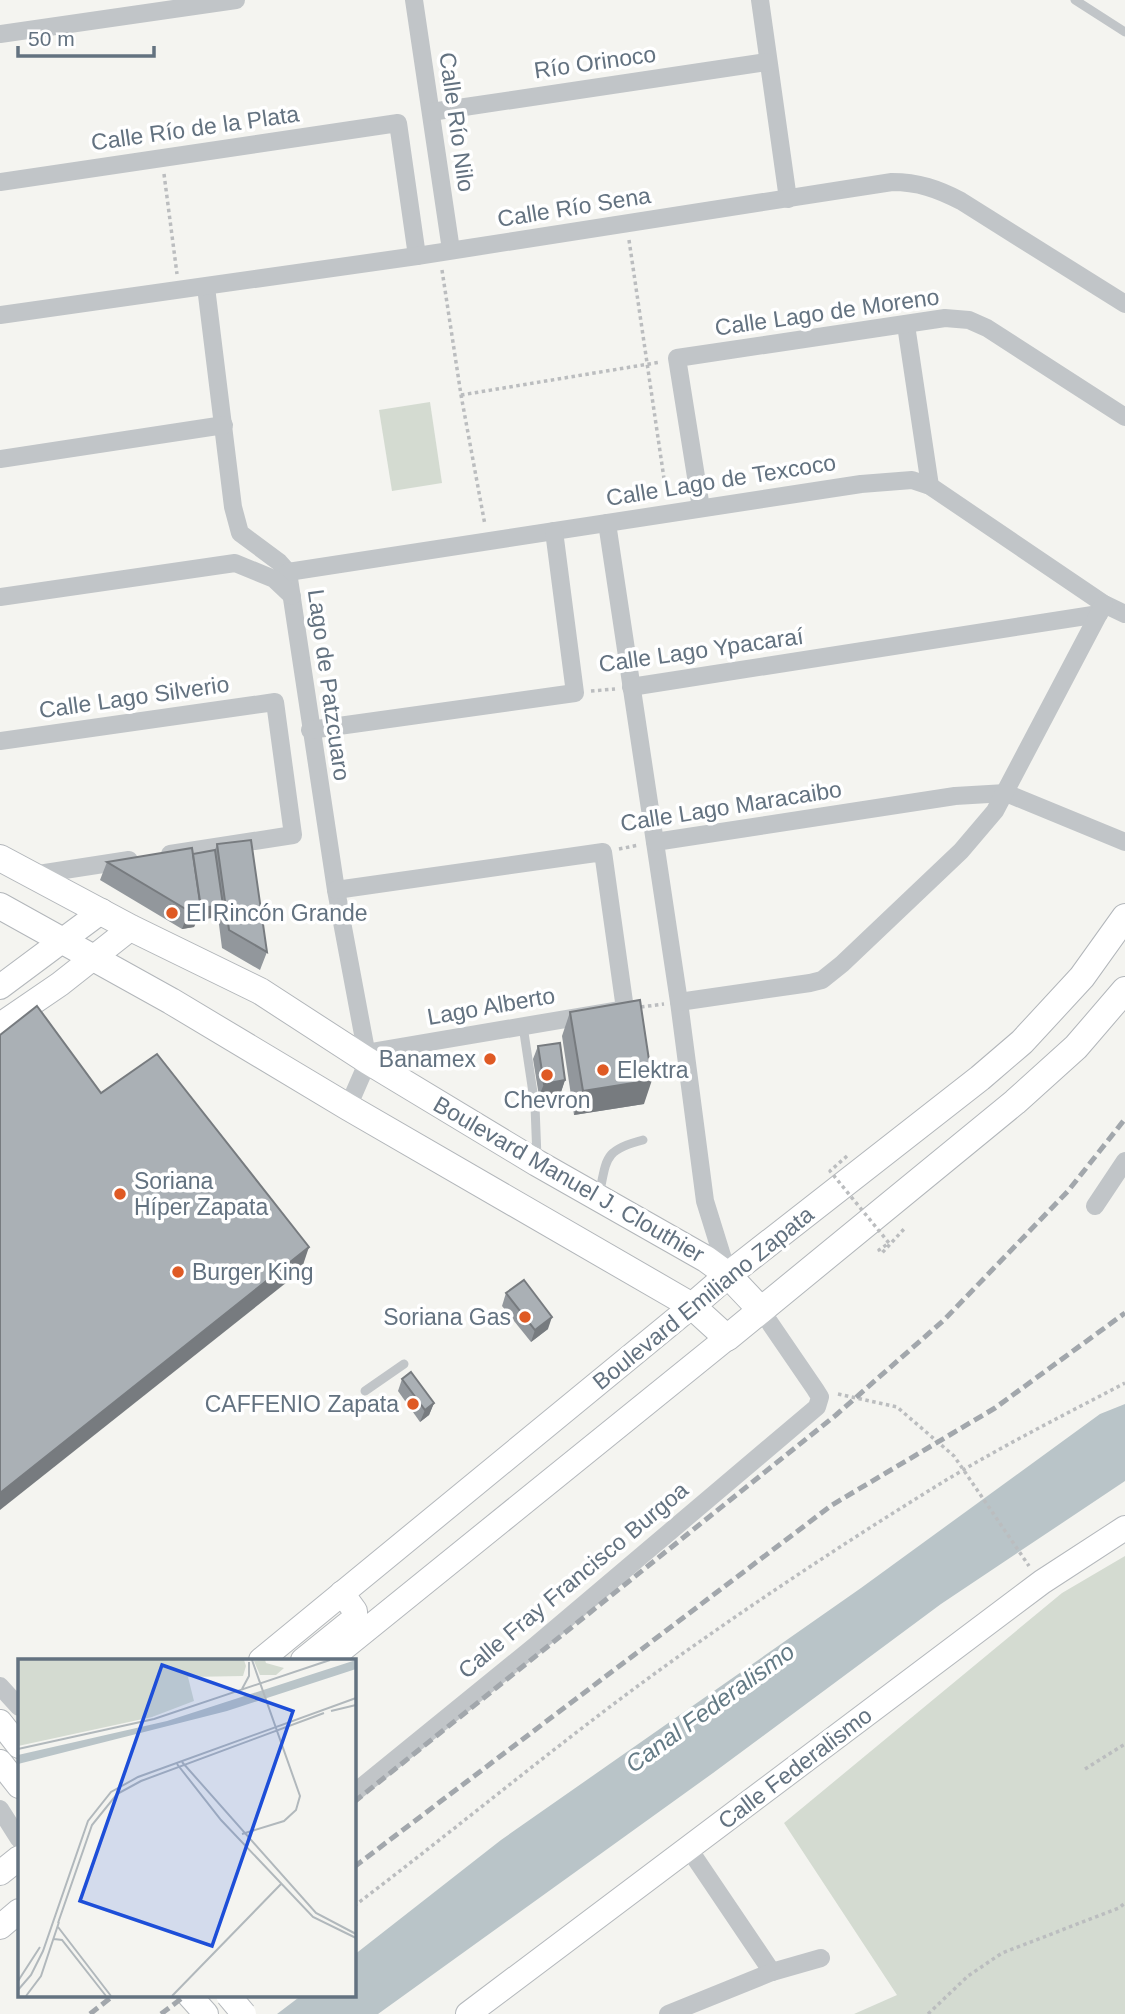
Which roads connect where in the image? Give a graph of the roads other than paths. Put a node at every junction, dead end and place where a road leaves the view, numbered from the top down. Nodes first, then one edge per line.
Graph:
1 (236, 0) edge
2 (414, 0) edge
3 (760, 0) edge
4 (1074, 0) edge
5 (1125, 32) edge
6 (0, 34) edge
7 (767, 62) junction
8 (430, 112) junction
9 (0, 182) edge
10 (788, 199) junction
11 (445, 251) junction
12 (417, 256) junction
13 (206, 288) junction
14 (1125, 304) edge
15 (0, 315) edge
16 (905, 325) junction
17 (1125, 417) edge
18 (223, 425) junction
19 (0, 459) edge
20 (930, 486) junction
21 (701, 508) junction
22 (607, 523) junction
23 (554, 531) junction
24 (240, 533) junction
25 (250, 568) junction
26 (288, 572) junction
27 (292, 596) junction
28 (0, 597) edge
29 (1102, 609) junction
30 (1125, 614) edge
31 (631, 687) junction
32 (310, 730) junction
33 (0, 741) edge
34 (1006, 793) junction
35 (655, 842) junction
36 (1125, 842) edge
37 (0, 858) edge
38 (32, 875) junction
39 (336, 890) junction
40 (0, 906) edge
41 (102, 911) junction
42 (1125, 917) edge
43 (131, 928) junction
44 (63, 940) junction
45 (95, 958) junction
46 (0, 987) edge
47 (1125, 990) edge
48 (679, 1002) junction
49 (625, 1009) joint
50 (523, 1024) junction
51 (0, 1025) edge
52 (366, 1057) junction
53 (348, 1107) junction
54 (643, 1140) dead end
55 (1125, 1161) edge
56 (537, 1163) junction
57 (598, 1197) junction
58 (1095, 1206) dead end
59 (728, 1275) junction
60 (692, 1306) junction
61 (761, 1310) junction
62 (727, 1338) junction
63 (404, 1364) dead end
64 (365, 1391) dead end
65 (1125, 1528) edge
66 (342, 1593) junction
67 (263, 1659) edge
68 (305, 1659) edge
69 (331, 1659) edge
70 (0, 1686) edge
71 (18, 1706) edge
72 (0, 1722) edge
73 (18, 1745) edge
74 (0, 1762) edge
75 (18, 1785) edge
76 (355, 1792) edge
77 (10, 1815) edge
78 (18, 1836) edge
79 (689, 1849) junction
80 (18, 1859) edge
81 (0, 1873) edge
82 (18, 1912) edge
83 (0, 1927) edge
84 (821, 1958) dead end
85 (772, 1972) junction
86 (191, 1996) edge
87 (229, 1996) edge
88 (206, 2014) edge
89 (244, 2014) edge
90 (468, 2014) edge
91 (668, 2014) edge

1 - 6 street
2 - 8 street, Calle Río Nilo
3 - 7 street
4 - 5 lane
7 - 8 street, Río Orinoco
7 - 10 street
8 - 11 street, Calle Río Nilo
9 - 12 street, Calle Río de la Plata
10 - 11 street, Calle Río Sena
10 - 14 street, Calle Río Sena
11 - 12 street, Calle Río Sena
12 - 13 street, Calle Río Sena
13 - 15 street, Calle Río Sena
13 - 18 street
16 - 17 street, Calle Lago de Moreno
16 - 20 street
16 - 21 street, Calle Lago de Moreno
18 - 19 street
18 - 24 street
20 - 21 street, Calle Lago de Texcoco
20 - 29 street, Calle Lago de Texcoco
21 - 22 street, Calle Lago de Texcoco
22 - 23 street, Calle Lago de Texcoco
22 - 31 street
23 - 26 street, Calle Lago de Texcoco
23 - 32 street, Calle Lago Ypacaraí
24 - 25 street
24 - 26 street, Lago de Patzcuaro
25 - 27 street
25 - 28 street
26 - 27 street, Lago de Patzcuaro
27 - 32 street, Lago de Patzcuaro
29 - 30 street, Calle Lago de Texcoco
29 - 31 street, Calle Lago Ypacaraí
29 - 34 street
31 - 35 street
32 - 39 street, Lago de Patzcuaro
33 - 38 street, Calle Lago Silverio
34 - 35 street, Calle Lago Maracaibo
34 - 36 street, Calle Lago Maracaibo
34 - 48 street
35 - 48 street
37 - 38 main road, Boulevard Manuel J. Clouthier
38 - 41 main road, Boulevard Manuel J. Clouthier
39 - 49 street, Calle Lago Maracaibo
39 - 52 street, Lago de Patzcuaro
40 - 44 main road
41 - 43 main road, Boulevard Manuel J. Clouthier
41 - 44 main road
42 - 59 main road, Boulevard Emiliano Zapata
43 - 45 main road
43 - 52 main road, Boulevard Manuel J. Clouthier
44 - 45 main road
44 - 46 main road
45 - 51 main road
45 - 53 main road
47 - 61 main road, Boulevard Emiliano Zapata
48 - 59 street
49 - 50 street, Lago Alberto
50 - 52 street, Lago Alberto
50 - 56 lane
52 - 53 street
52 - 56 main road, Boulevard Manuel J. Clouthier
53 - 60 main road
54 - 57 lane
55 - 58 street
56 - 57 main road, Boulevard Manuel J. Clouthier
57 - 59 main road, Boulevard Manuel J. Clouthier
59 - 60 main road, Boulevard Emiliano Zapata
59 - 61 main road, Boulevard Manuel J. Clouthier
60 - 62 main road
60 - 66 main road, Boulevard Emiliano Zapata
61 - 62 main road, Boulevard Emiliano Zapata
61 - 76 street, Calle Fray Francisco Burgoa
62 - 69 main road, Boulevard Emiliano Zapata
63 - 64 lane
65 - 79 main road, Calle Federalismo
66 - 67 main road, Boulevard Emiliano Zapata
66 - 68 main road
70 - 71 street
72 - 73 main road
74 - 75 main road
77 - 78 street
79 - 85 street
79 - 90 main road, Calle Federalismo
80 - 81 main road
82 - 83 main road
84 - 85 street
85 - 91 street
86 - 88 main road
87 - 89 main road, bridge

